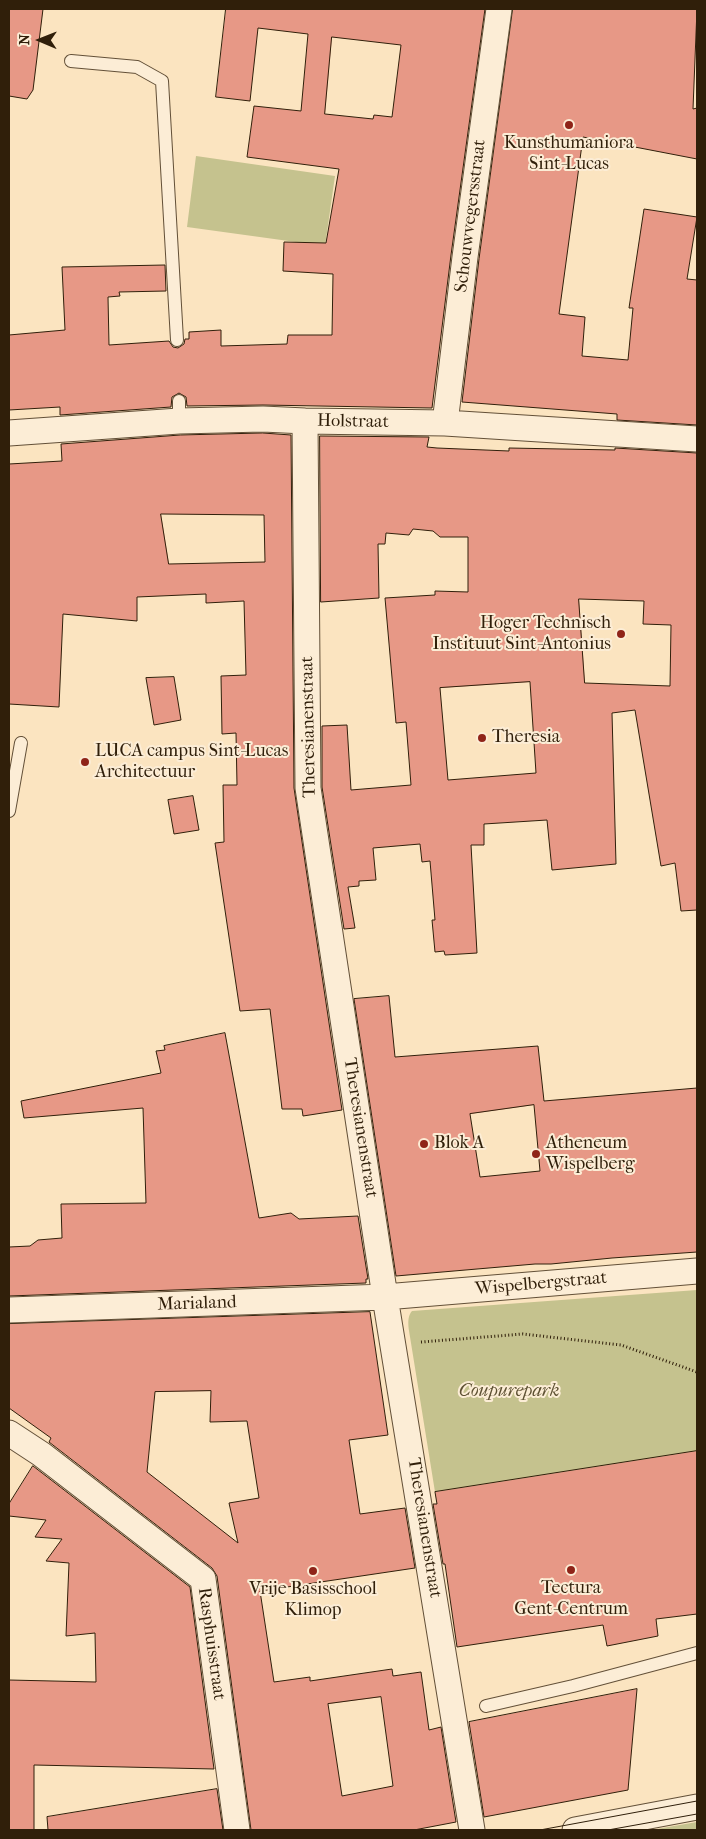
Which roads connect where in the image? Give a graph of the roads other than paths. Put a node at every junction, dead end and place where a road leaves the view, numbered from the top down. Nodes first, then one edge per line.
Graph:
1 (499, 9) edge
2 (71, 62) dead end
3 (176, 340) dead end
4 (305, 421) junction
5 (446, 423) junction
6 (9, 433) edge
7 (697, 439) edge
8 (21, 743) dead end
9 (9, 811) edge
10 (697, 1271) edge
11 (385, 1297) junction
12 (9, 1310) edge
13 (9, 1433) edge
14 (697, 1652) edge
15 (486, 1706) dead end
16 (697, 1807) edge
17 (237, 1830) edge
18 (472, 1830) edge
19 (575, 1830) edge

1 - 5 street, Schouwvegersstraat
2 - 3 lane
4 - 5 street, Holstraat
4 - 6 street, Holstraat
4 - 11 street, Theresianenstraat
5 - 7 street, Holstraat
8 - 9 lane
10 - 11 street, Wispelbergstraat
11 - 12 street, Marialand
11 - 18 street, Theresianenstraat
13 - 17 street, Rasphuisstraat
14 - 15 lane
16 - 19 street

